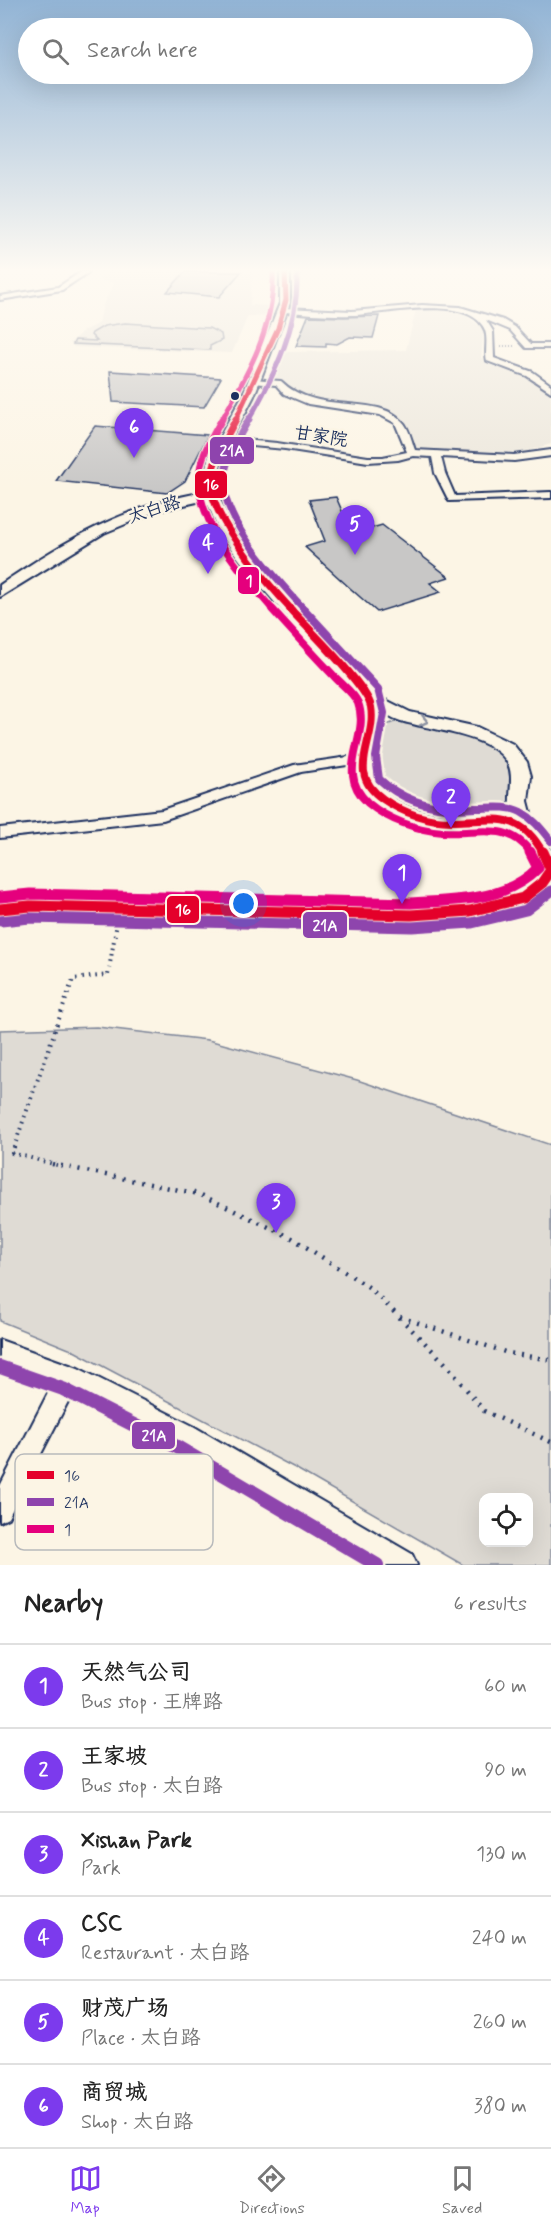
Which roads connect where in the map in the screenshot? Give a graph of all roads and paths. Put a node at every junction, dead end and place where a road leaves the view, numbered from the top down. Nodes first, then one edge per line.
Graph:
1 (269, 345) edge
2 (490, 346) joint
3 (529, 346) joint
4 (551, 346) edge
5 (255, 381) junction
6 (551, 389) edge
7 (224, 441) junction
8 (412, 453) junction
9 (551, 453) edge
10 (436, 454) junction
11 (211, 495) junction
12 (551, 495) edge
13 (0, 592) edge
14 (370, 699) junction
15 (362, 759) junction
16 (525, 828) junction
17 (0, 833) edge
18 (551, 842) edge
19 (551, 891) edge
20 (523, 898) junction
21 (120, 908) junction
22 (0, 909) edge
23 (399, 1316) junction
24 (0, 1354) edge
25 (551, 1360) edge
26 (68, 1378) junction
27 (551, 1442) edge
28 (29, 1454) edge
29 (212, 1454) edge
30 (213, 1454) edge
31 (15, 1481) edge
32 (0, 1510) edge
33 (389, 1562) edge

1 - 5 main road
2 - 3 path
2 - 6 street
3 - 4 street
5 - 7 main road
5 - 8 street
7 - 8 street, 甘家院
7 - 11 main road
8 - 10 street, 甘家院
9 - 10 street, 甘家院
10 - 12 street
11 - 13 main road, 太白路
11 - 14 main road
14 - 15 main road
14 -> 16 main road
15 - 16 main road
15 - 17 street
16 - 18 main road
16 - 20 main road
19 - 20 main road
20 - 21 main road
21 - 22 main road
21 - 23 path
23 - 25 path
23 - 27 path
24 - 26 street
26 - 28 street
26 - 29 street
30 - 33 street
31 - 32 street

